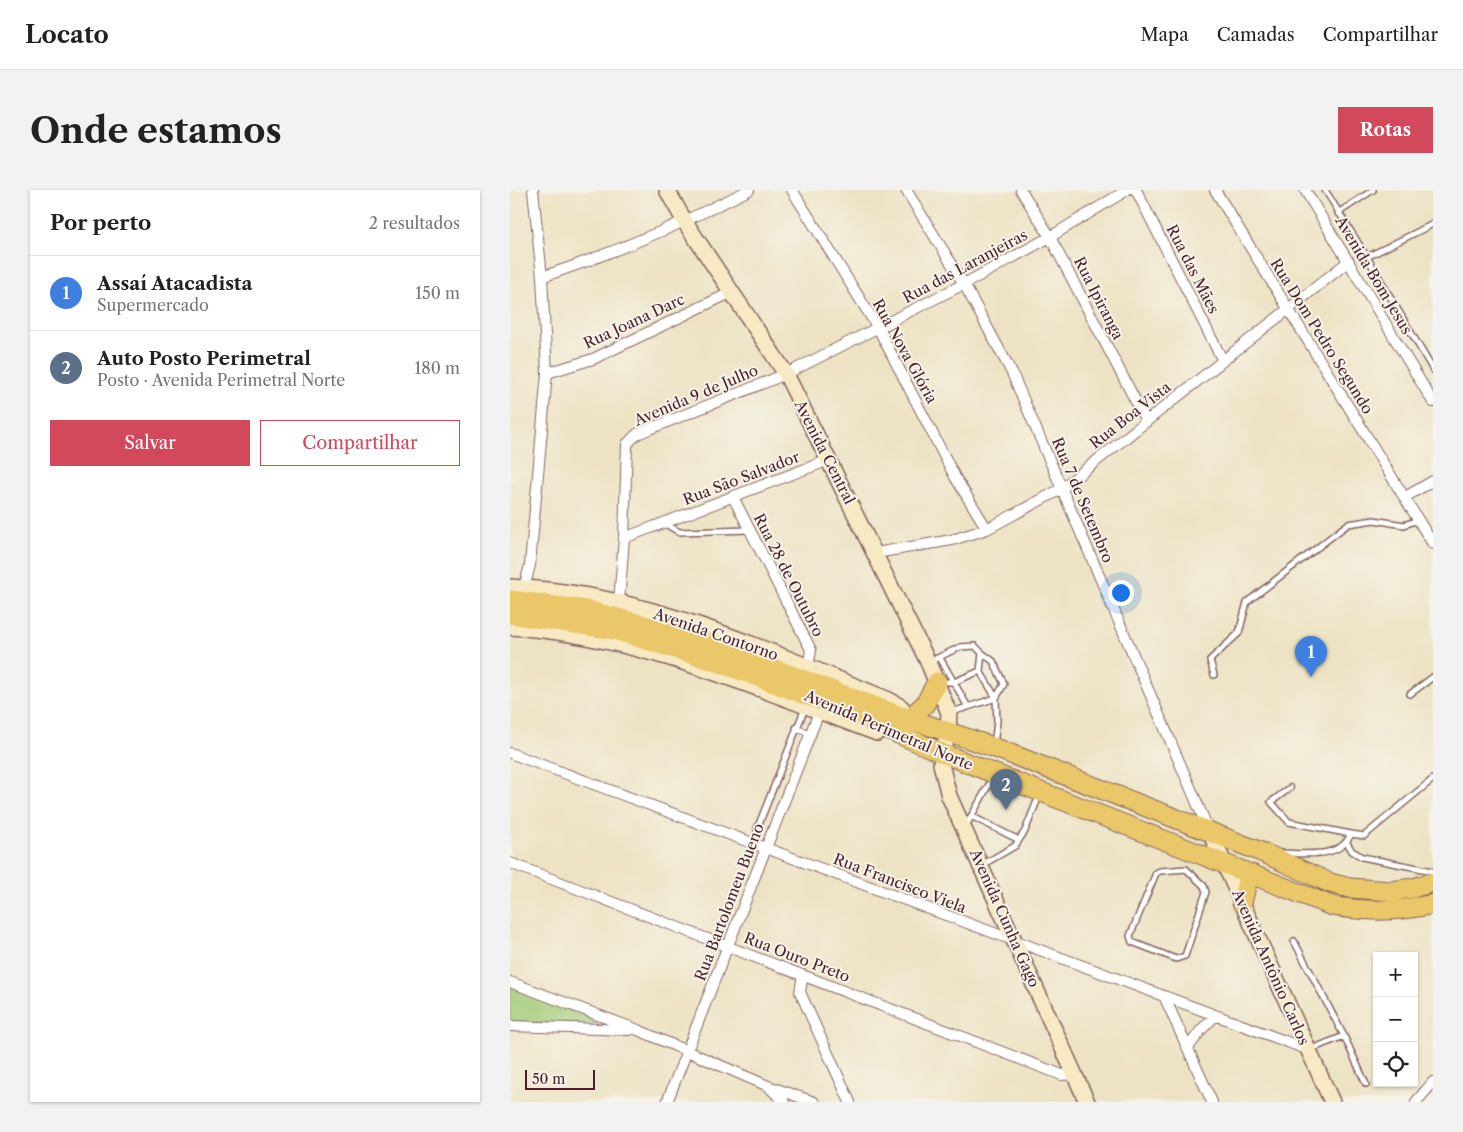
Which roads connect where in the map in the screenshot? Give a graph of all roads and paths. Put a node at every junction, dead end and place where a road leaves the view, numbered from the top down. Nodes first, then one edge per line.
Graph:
1 (666, 190) edge
2 (749, 190) edge
3 (792, 190) edge
4 (906, 190) edge
5 (1022, 190) edge
6 (1127, 190) edge
7 (1136, 190) edge
8 (1215, 190) edge
9 (1305, 190) edge
10 (1325, 190) edge
11 (1374, 190) edge
12 (535, 191) edge
13 (1338, 213) junction
14 (685, 222) junction
15 (1433, 224) edge
16 (1050, 237) junction
17 (1367, 257) junction
18 (1349, 261) junction
19 (542, 277) junction
20 (964, 284) junction
21 (732, 292) junction
22 (1288, 309) junction
23 (878, 328) junction
24 (1223, 361) junction
25 (1433, 370) edge
26 (547, 373) junction
27 (786, 374) junction
28 (1433, 402) edge
29 (1146, 421) junction
30 (829, 460) junction
31 (1433, 481) edge
32 (1061, 489) junction
33 (733, 497) junction
34 (1405, 497) junction
35 (1419, 520) junction
36 (664, 523) junction
37 (987, 529) junction
38 (750, 530) junction
39 (624, 538) junction
40 (1433, 544) edge
41 (876, 553) junction
42 (619, 602) junction
43 (513, 606) edge
44 (540, 628) joint
45 (982, 652) junction
46 (934, 660) junction
47 (808, 667) junction
48 (980, 671) junction
49 (1214, 675) dead end
50 (1433, 676) edge
51 (945, 682) junction
52 (1410, 694) dead end
53 (996, 698) junction
54 (968, 708) junction
55 (812, 709) junction
56 (910, 718) junction
57 (948, 722) junction
58 (796, 728) junction
59 (811, 734) junction
60 (911, 739) junction
61 (993, 747) junction
62 (510, 753) edge
63 (942, 753) junction
64 (995, 774) junction
65 (1433, 779) edge
66 (1290, 788) dead end
67 (1040, 791) junction
68 (968, 822) junction
69 (757, 829) dead end
70 (1210, 832) junction
71 (1351, 834) junction
72 (1019, 840) junction
73 (1347, 843) junction
74 (766, 849) junction
75 (1264, 853) junction
76 (1189, 856) junction
77 (510, 862) edge
78 (1224, 863) junction
79 (982, 866) junction
80 (1186, 869) junction
81 (1433, 870) edge
82 (1252, 874) junction
83 (1433, 882) edge
84 (1242, 903) junction
85 (1433, 904) edge
86 (1294, 941) dead end
87 (1015, 942) junction
88 (728, 947) junction
89 (803, 975) junction
90 (510, 982) edge
91 (1164, 996) junction
92 (1216, 1016) junction
93 (510, 1026) edge
94 (638, 1030) junction
95 (1344, 1036) junction
96 (1188, 1048) junction
97 (1309, 1050) junction
98 (688, 1051) junction
99 (1075, 1074) junction
100 (1433, 1082) edge
101 (1366, 1084) dead end
102 (768, 1086) junction
103 (667, 1102) edge
104 (784, 1102) edge
105 (814, 1102) edge
106 (850, 1102) edge
107 (1087, 1102) edge
108 (1212, 1102) edge
109 (1332, 1102) edge
110 (1416, 1102) edge

1 - 14 street, Avenida Central
2 - 14 street
3 - 23 street, Rua Nova Glória
4 - 20 street, Rua 7 de Setembro
5 - 16 street, Rua Ipiranga
6 - 16 street, Rua das Laranjeiras
7 - 24 street, Rua das Mães
8 - 22 street, Rua Dom Pedro Segundo
9 - 18 street, Avenida Bom Jesus
10 - 13 lane
11 - 13 lane
12 - 19 street
13 - 17 lane
14 - 19 street
14 - 21 street, Avenida Central
15 - 17 lane
16 - 20 street, Rua das Laranjeiras
16 - 29 street, Rua Ipiranga
17 - 25 lane
18 - 22 street, Rua Boa Vista
18 - 28 street, Avenida Bom Jesus
19 - 26 street
20 - 23 street, Rua das Laranjeiras
20 - 32 street, Rua 7 de Setembro
21 - 26 street, Rua Joana Darc
21 - 27 street, Avenida Central
22 - 24 street, Rua Boa Vista
22 - 34 street, Rua Dom Pedro Segundo
23 - 27 street, Rua das Laranjeiras
23 - 37 street, Rua Nova Glória
24 - 29 street, Rua Boa Vista
26 - 43 street
27 - 30 street, Avenida Central
27 - 39 street, Avenida 9 de Julho
29 - 32 street, Rua Boa Vista
30 - 33 street, Rua São Salvador
30 - 41 street, Avenida Central
31 - 34 street
32 - 37 street, Rua Boa Vista
32 - 70 street, Rua 7 de Setembro
33 - 36 street, Rua São Salvador
33 - 38 street, Rua 28 de Outubro
34 - 35 street, Rua Dom Pedro Segundo
35 - 40 street, Rua Dom Pedro Segundo
35 - 49 lane
36 - 38 lane
36 - 39 street, Rua São Salvador
37 - 41 street, Rua Boa Vista
38 - 47 street, Rua 28 de Outubro
39 - 42 street, Avenida 9 de Julho
41 - 46 street, Avenida Central
42 - 43 street, Avenida Contorno
42 - 47 street, Avenida Contorno
43 - 44 highway
43 - 56 highway, Avenida Perimetral Norte
43 - 60 highway, Avenida Perimetral Norte
44 - 55 street
45 - 46 lane
45 - 48 lane
45 - 53 lane
46 - 51 street, Avenida Central
47 - 56 street, Avenida Contorno
48 - 51 lane
48 - 53 lane
50 - 52 lane
51 - 54 lane
51 - 56 highway
51 - 57 street, Avenida Central
53 - 54 lane
53 - 61 lane
54 - 57 lane
55 - 58 lane
55 - 59 street, Rua Bartolomeu Bueno
55 - 60 street
56 - 57 highway, Avenida Perimetral Norte
57 - 61 highway, Avenida Perimetral Norte
57 - 63 street, Avenida Cunha Gago
58 - 59 lane
58 - 69 lane
59 - 74 street, Rua Bartolomeu Bueno
60 - 63 highway, Avenida Perimetral Norte
61 - 70 highway, Avenida Perimetral Norte
62 - 74 street, Rua Francisco Viela
63 - 64 highway, Avenida Perimetral Norte
63 - 68 street, Avenida Cunha Gago
64 - 67 highway, Avenida Perimetral Norte
64 - 68 lane
65 - 71 lane
66 - 71 lane
67 - 72 lane
67 - 76 highway, Avenida Perimetral Norte
68 - 72 lane
68 - 79 street, Avenida Cunha Gago
70 - 75 highway, Avenida Perimetral Norte
70 - 78 street, Avenida Antônio Carlos
71 - 73 lane
72 - 79 lane
73 - 75 lane
73 - 81 lane
74 - 87 street, Rua Francisco Viela
74 - 88 street, Rua Bartolomeu Bueno
75 - 83 highway, Avenida Perimetral Norte
76 - 78 highway, Avenida Perimetral Norte
76 - 80 lane
77 - 88 street, Rua Ouro Preto
78 - 82 highway, Avenida Perimetral Norte
78 - 84 street, Avenida Antônio Carlos
79 - 87 street, Avenida Cunha Gago
80 - 80 lane
82 - 84 highway
82 - 85 highway, Avenida Perimetral Norte
84 - 97 street, Avenida Antônio Carlos
86 - 95 lane
87 - 91 street, Rua Francisco Viela
87 - 99 street, Avenida Cunha Gago
88 - 89 street, Rua Ouro Preto
88 - 98 street, Rua Bartolomeu Bueno
89 - 99 street, Rua Ouro Preto
89 - 106 street
90 - 94 street
91 - 92 street, Rua Francisco Viela
91 - 96 street
92 - 96 street
92 - 97 street, Rua Francisco Viela
93 - 94 street
94 - 98 street
95 - 97 lane
95 - 101 lane
96 - 108 street
97 - 109 street, Avenida Antônio Carlos
98 - 102 street
98 - 103 street, Rua Bartolomeu Bueno
99 - 107 street, Avenida Cunha Gago
100 - 110 street
102 - 104 street
102 - 105 street

